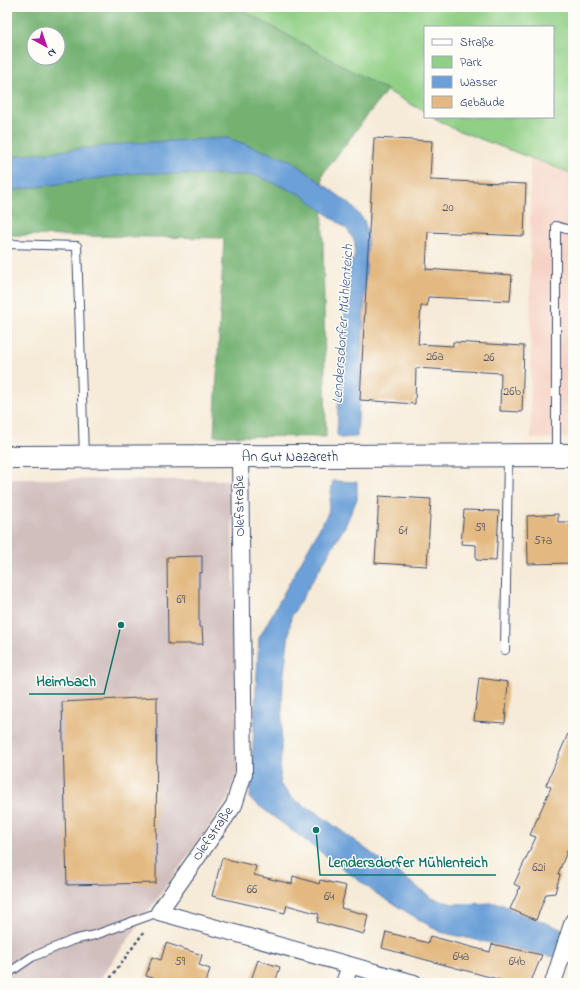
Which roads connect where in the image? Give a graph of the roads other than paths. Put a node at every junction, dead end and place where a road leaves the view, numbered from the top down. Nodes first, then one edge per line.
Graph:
1 (573, 231) edge
2 (7, 244) edge
3 (564, 455) edge
4 (508, 456) junction
5 (7, 457) edge
6 (84, 457) junction
7 (240, 458) junction
8 (505, 650) dead end
9 (159, 912) junction
10 (572, 924) edge
11 (350, 966) junction
12 (7, 974) edge
13 (344, 983) edge
14 (414, 983) edge
15 (553, 983) edge

1 - 3 lane
2 - 6 lane
3 - 4 main road, An Gut Nazareth
4 - 7 main road, An Gut Nazareth
4 - 8 lane
5 - 6 main road, An Gut Nazareth
6 - 7 main road, An Gut Nazareth
7 - 9 street, Olefstraße
9 - 11 street
9 - 12 lane
10 - 15 street
11 - 13 street
11 - 14 street

